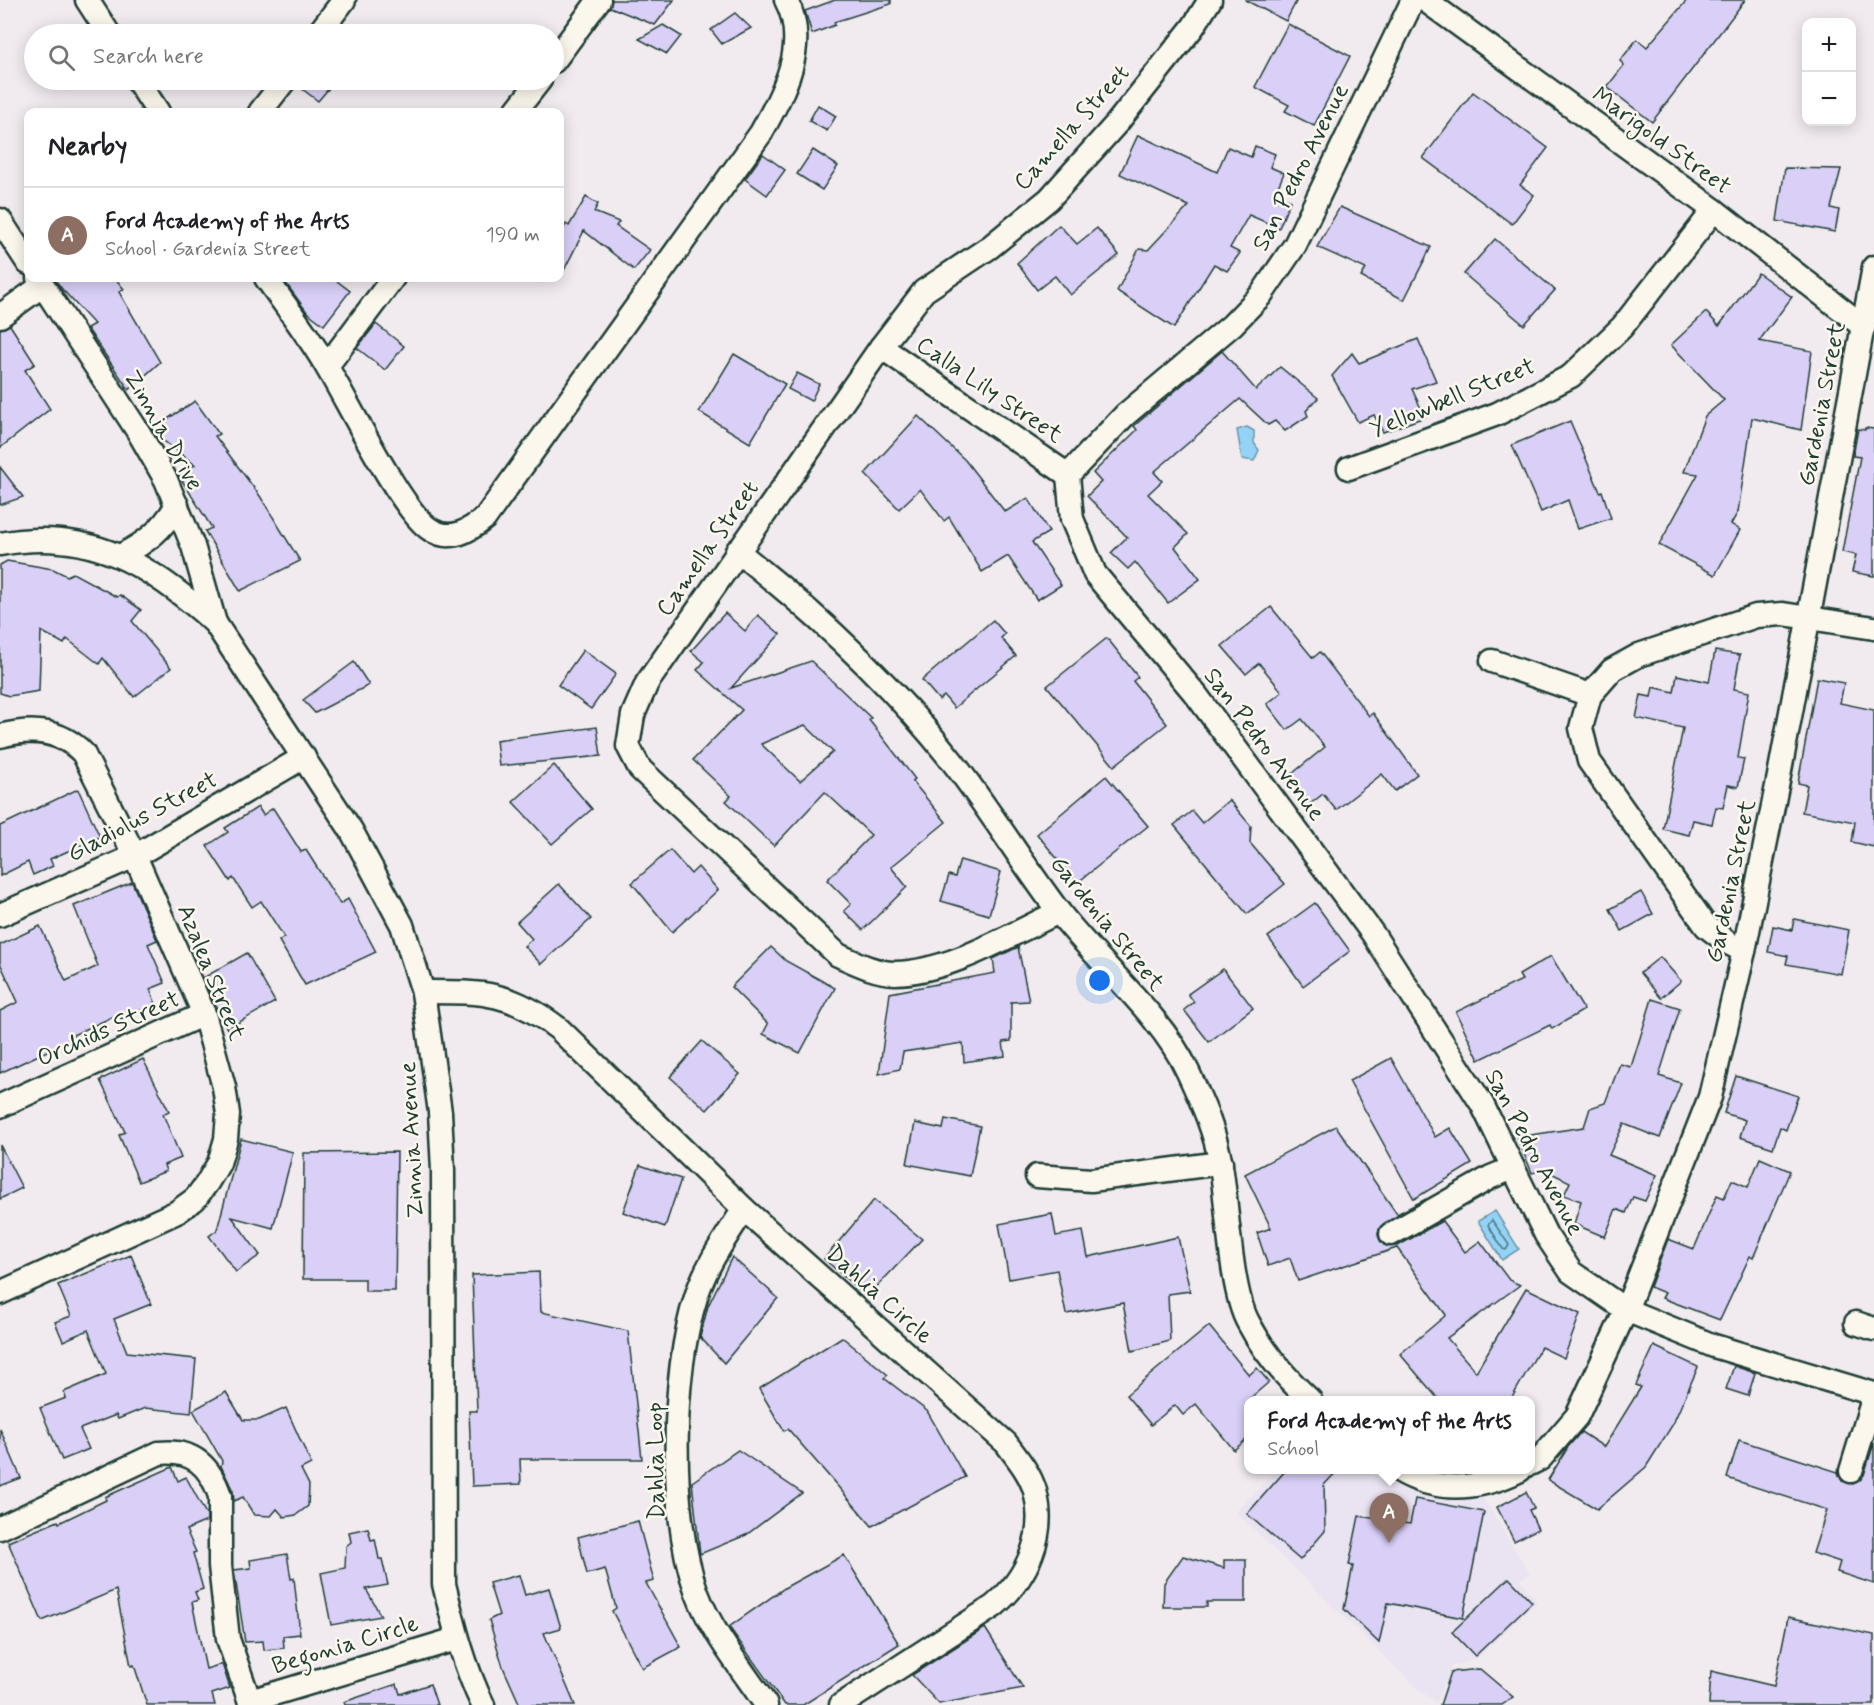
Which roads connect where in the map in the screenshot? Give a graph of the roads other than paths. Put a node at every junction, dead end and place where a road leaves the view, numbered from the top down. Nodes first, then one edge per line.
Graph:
1 (87, 0) edge
2 (344, 0) edge
3 (599, 0) edge
4 (786, 0) edge
5 (1210, 0) edge
6 (1413, 0) edge
7 (1425, 0) edge
8 (103, 24) edge
9 (326, 24) edge
10 (564, 47) edge
11 (144, 90) edge
12 (277, 90) edge
13 (532, 90) edge
14 (155, 108) edge
15 (263, 108) edge
16 (518, 108) edge
17 (1714, 210) junction
18 (0, 220) edge
19 (24, 257) edge
20 (1874, 267) edge
21 (39, 282) edge
22 (41, 282) edge
23 (269, 282) edge
24 (390, 282) edge
25 (0, 316) edge
26 (1864, 327) junction
27 (881, 347) junction
28 (327, 366) junction
29 (1349, 468) dead end
30 (1068, 475) junction
31 (177, 505) junction
32 (0, 544) edge
33 (737, 551) junction
34 (122, 555) junction
35 (1807, 618) junction
36 (214, 623) junction
37 (1874, 628) edge
38 (1492, 661) dead end
39 (1590, 695) junction
40 (0, 736) edge
41 (304, 758) junction
42 (135, 856) junction
43 (1059, 912) junction
44 (0, 915) edge
45 (1744, 951) junction
46 (423, 992) junction
47 (204, 1014) junction
48 (0, 1106) edge
49 (1221, 1162) junction
50 (1513, 1168) junction
51 (1037, 1176) dead end
52 (744, 1209) junction
53 (1391, 1234) dead end
54 (0, 1293) edge
55 (1626, 1310) junction
56 (1874, 1395) edge
57 (1305, 1396) edge
58 (1535, 1462) edge
59 (1851, 1471) dead end
60 (1405, 1474) edge
61 (1512, 1474) edge
62 (0, 1528) edge
63 (456, 1639) junction
64 (251, 1703) edge
65 (483, 1705) edge
66 (766, 1705) edge
67 (841, 1705) edge

1 - 8 street
2 - 9 street
3 - 10 street
4 - 28 street
5 - 27 street, Camella Street
6 - 30 street, San Pedro Avenue
7 - 17 street, Marigold Street
11 - 14 street
12 - 15 street
13 - 16 street
17 - 26 street, Marigold Street
17 - 29 street, Yellowbell Street
18 - 19 street
20 - 26 street, Gardenia Street
21 - 25 street
22 - 31 street, Zinnia Drive
23 - 28 street
24 - 28 street
26 - 35 street, Gardenia Street
27 - 30 street, Calla Lily Street
27 - 33 street, Camella Street
30 - 50 street, San Pedro Avenue
31 - 34 street
31 - 36 street, Zinnia Drive
32 - 34 street
33 - 43 street, Gardenia Street
33 - 43 street, Camella Street
34 - 36 street
35 - 37 street
35 - 39 street
35 - 45 street, Gardenia Street
36 - 41 street, Zinnia Avenue
38 - 39 street
39 - 45 street
40 - 42 street, Azalea Street
41 - 42 street, Gladiolus Street
41 - 46 street, Zinnia Avenue
42 - 44 street, Gladiolus Street
42 - 47 street, Azalea Street
43 - 49 street, Gardenia Street
45 - 55 street, Gardenia Street
46 - 52 street, Dahlia Circle
46 - 63 street, Zinnia Avenue
47 - 48 street, Orchids Street
47 - 54 street, Azalea Street
49 - 51 street
49 - 57 street, Gardenia Street
50 - 53 street
50 - 55 street, San Pedro Avenue
52 - 66 street, Dahlia Loop
52 - 67 street, Dahlia Circle
55 - 56 street, San Pedro Avenue
55 - 58 street, Gardenia Street
56 - 59 street
60 - 61 street
62 - 64 street, Begonia Circle
63 - 64 street, Begonia Circle
63 - 65 street, Zinnia Avenue

